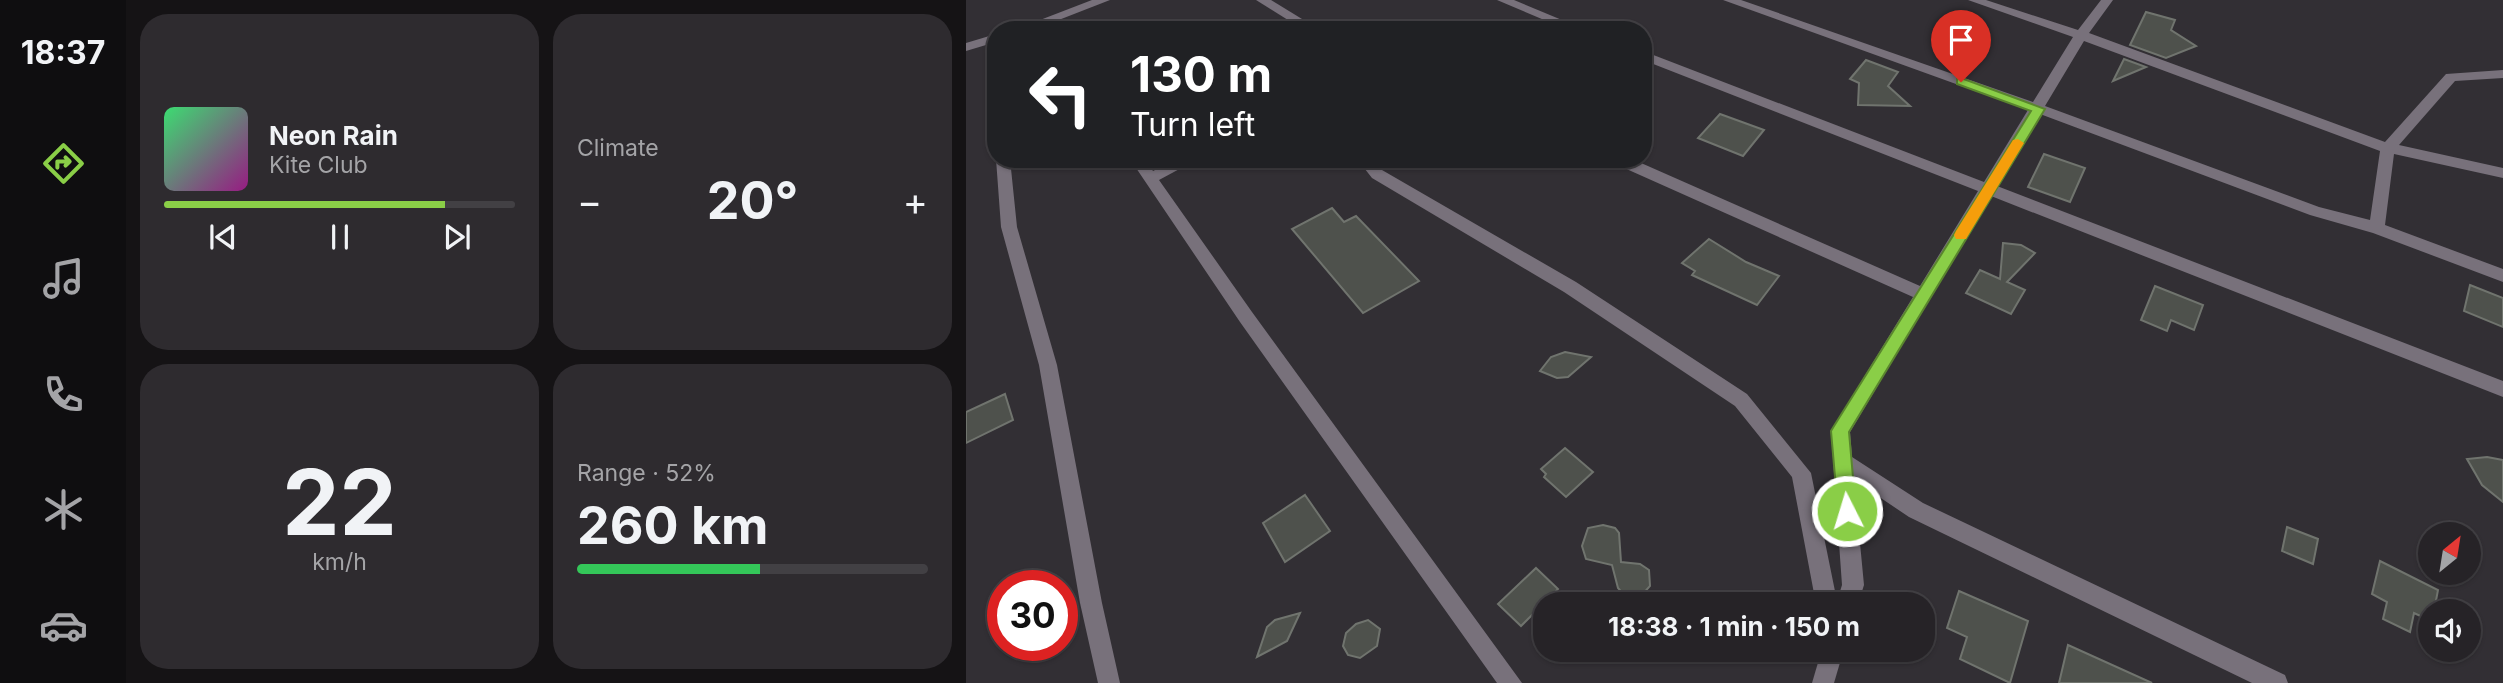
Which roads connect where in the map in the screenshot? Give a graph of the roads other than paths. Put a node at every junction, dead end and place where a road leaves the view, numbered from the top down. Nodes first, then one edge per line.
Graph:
1 (1104, 0) edge
2 (1262, 0) edge
3 (1503, 0) edge
4 (1729, 0) edge
5 (1974, 0) edge
6 (2107, 0) edge
7 (1045, 21) edge
8 (1298, 21) edge
9 (1557, 21) edge
10 (2081, 35) junction
11 (987, 41) edge
12 (966, 47) edge
13 (1652, 58) edge
14 (2503, 74) edge
15 (2039, 109) junction
16 (2388, 148) junction
17 (1004, 168) edge
18 (1143, 168) edge
19 (1172, 168) edge
20 (1372, 168) edge
21 (1638, 168) edge
22 (2503, 173) edge
23 (1150, 178) junction
24 (1990, 189) junction
25 (2377, 228) junction
26 (2503, 276) edge
27 (1924, 295) junction
28 (2503, 390) edge
29 (1843, 462) junction
30 (1825, 592) edge
31 (1851, 592) edge
32 (1830, 662) edge
33 (1835, 662) edge
34 (1109, 683) edge
35 (1511, 683) edge
36 (1823, 683) edge
37 (1836, 683) edge
38 (2277, 683) edge

1 - 7 street
2 - 8 street
3 - 9 street
4 - 15 street
5 - 10 street
6 - 10 street
10 - 15 street
10 - 16 street
11 - 12 street
13 - 24 street
14 - 16 street
15 - 24 street
15 - 25 street
16 - 22 street
16 - 25 street
17 - 34 street
18 - 23 street
19 - 23 street
20 - 30 street
21 - 27 street
23 - 35 street
24 - 27 street
24 - 28 street
25 - 26 street
27 - 29 street
29 - 31 street
29 - 38 street
32 - 36 street
33 - 37 street

